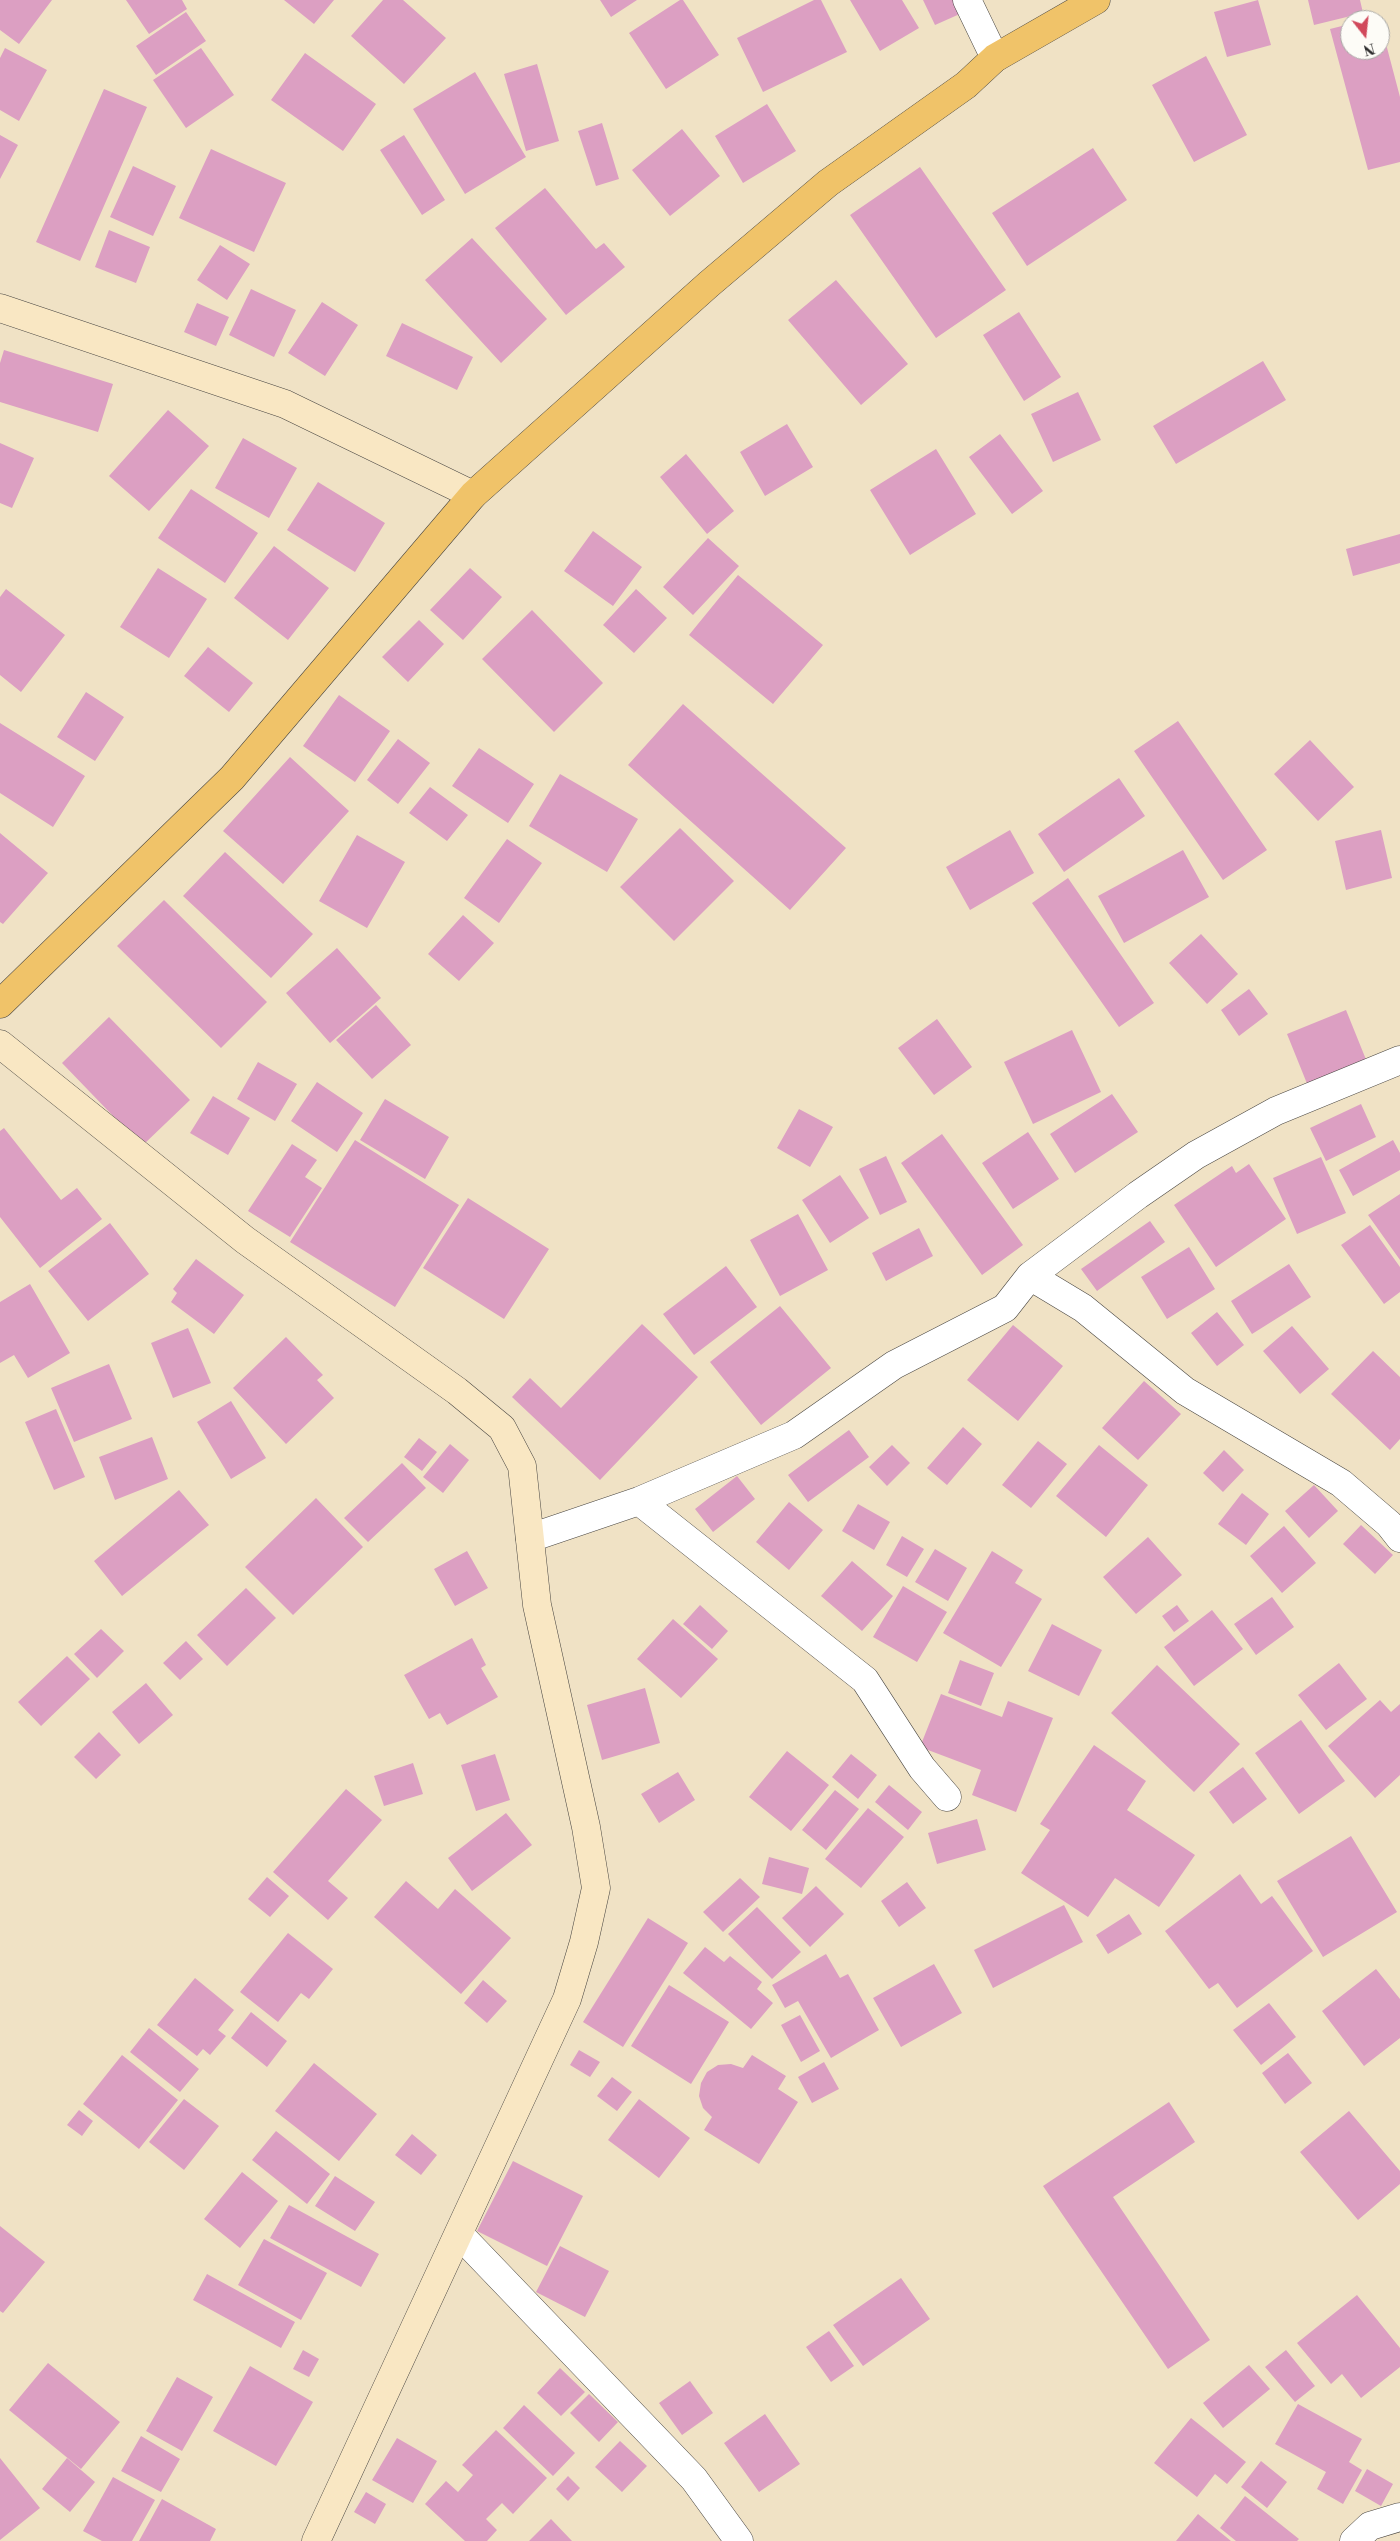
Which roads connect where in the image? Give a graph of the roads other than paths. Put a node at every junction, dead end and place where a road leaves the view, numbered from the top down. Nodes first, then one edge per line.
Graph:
1 (967, 0) edge
2 (1096, 0) edge
3 (995, 58) junction
4 (0, 308) edge
5 (473, 496) junction
6 (0, 1004) edge
7 (0, 1044) edge
8 (1400, 1060) edge
9 (1030, 1276) junction
10 (639, 1501) junction
11 (1396, 1528) edge
12 (530, 1538) junction
13 (947, 1797) dead end
14 (459, 2234) junction
15 (1400, 2517) edge
16 (316, 2541) edge
17 (739, 2541) edge
18 (1354, 2541) edge

1 - 3 street
2 - 3 main road
3 - 5 main road
4 - 5 street
5 - 6 main road
7 - 12 street
8 - 9 street
9 - 10 street
9 - 11 street
10 - 12 street
10 - 13 street
12 - 14 street
14 - 16 street
14 - 17 street
15 - 18 street

